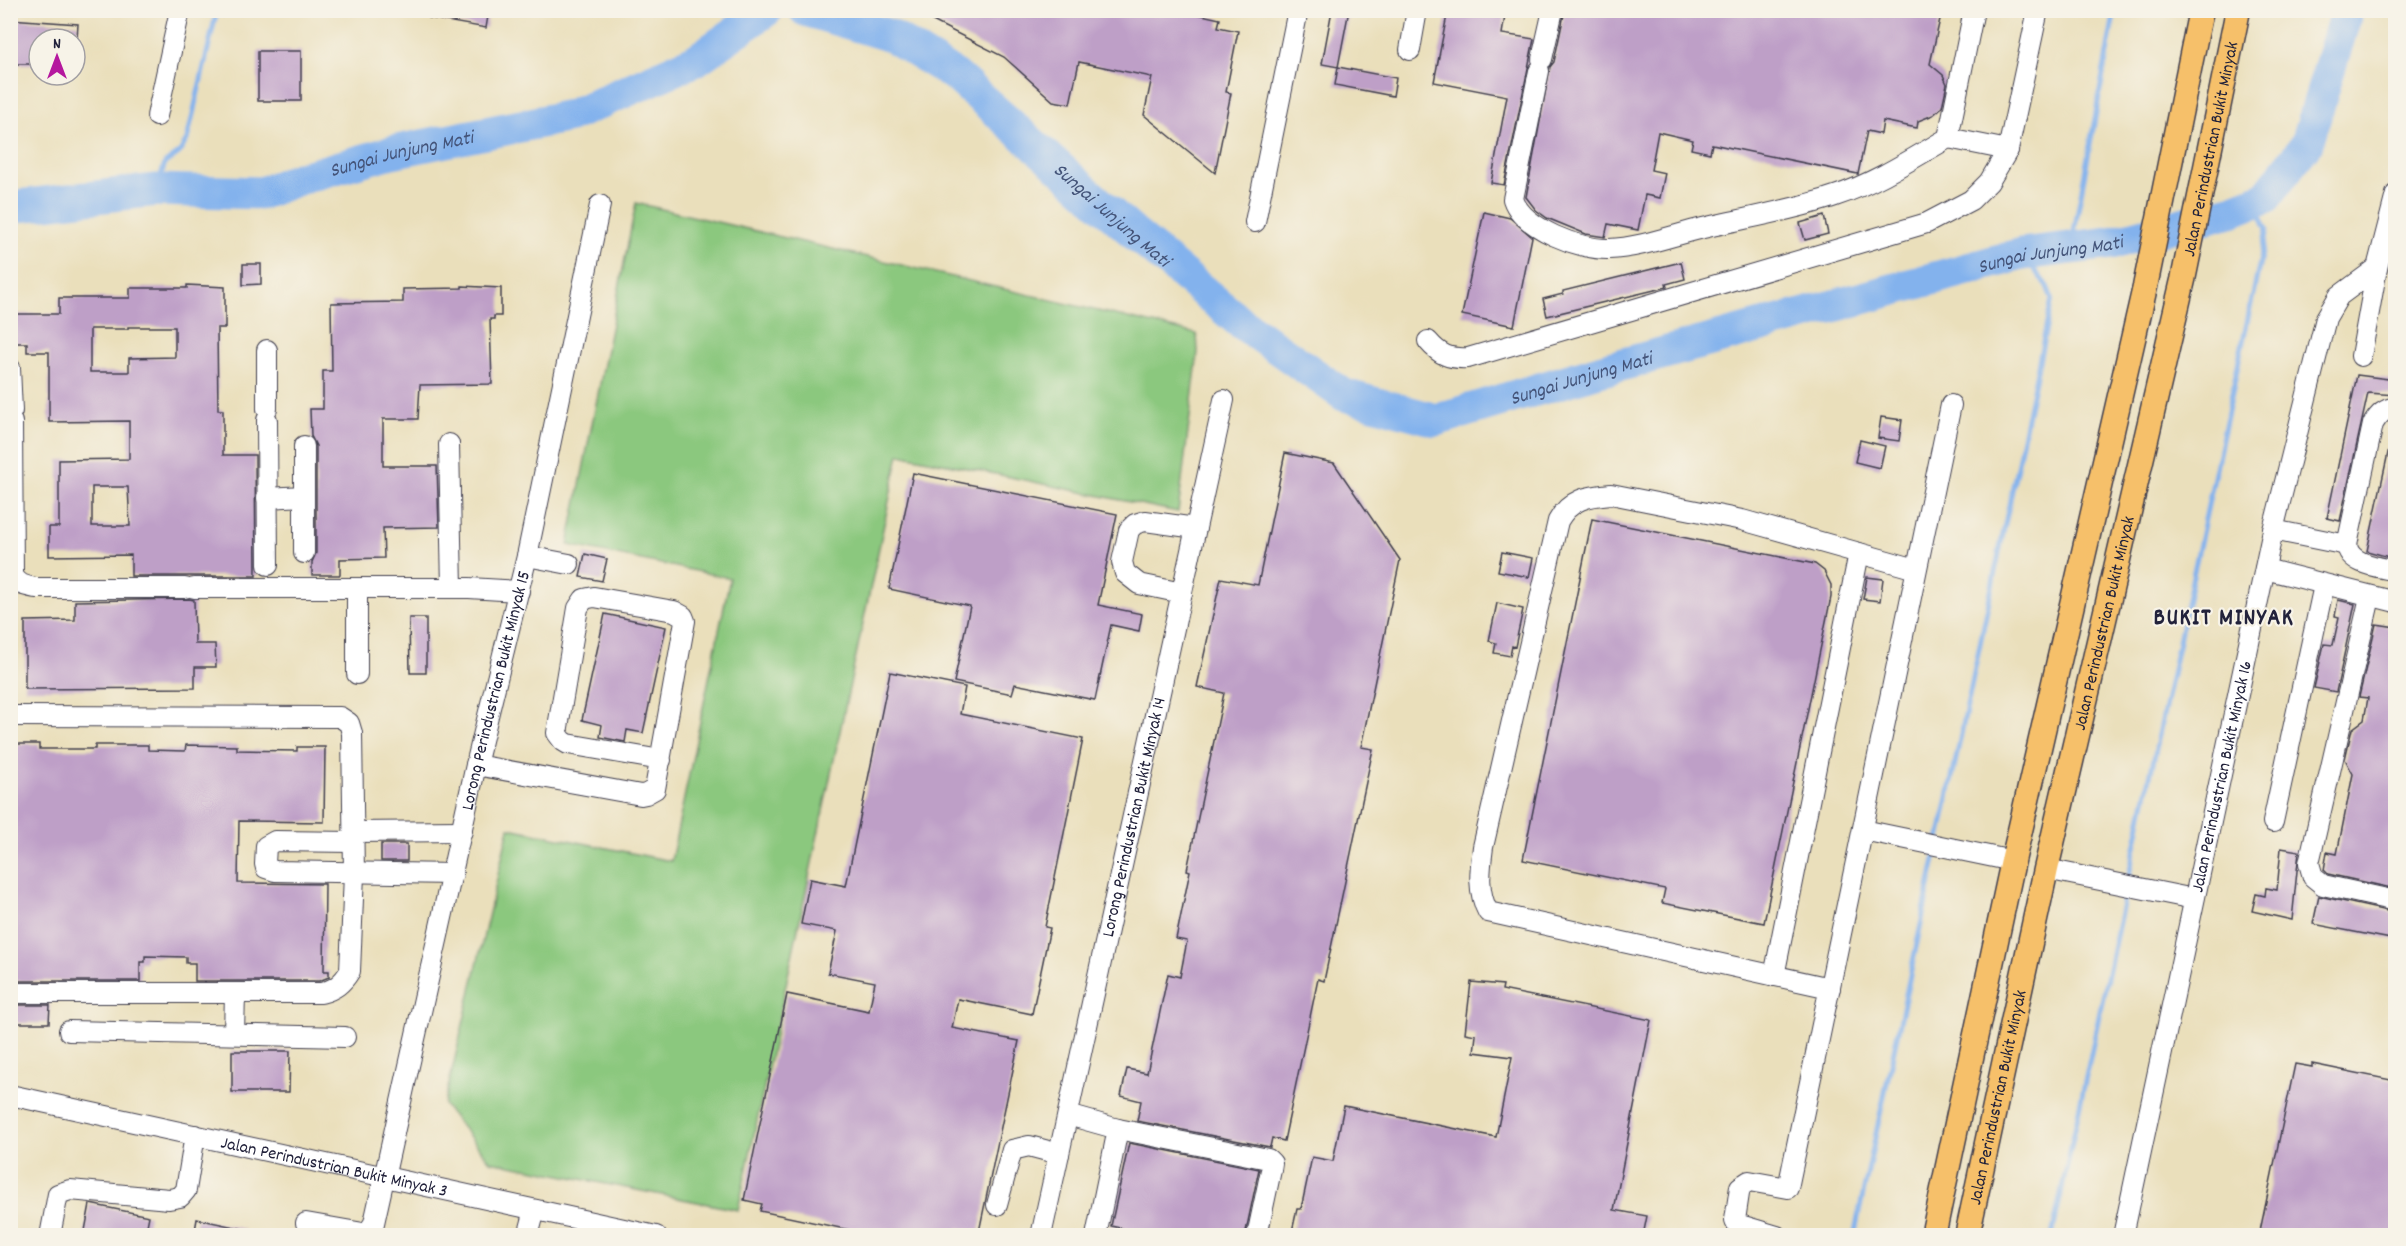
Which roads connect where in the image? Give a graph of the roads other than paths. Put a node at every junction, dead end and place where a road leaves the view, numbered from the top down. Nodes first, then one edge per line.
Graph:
1 (180, 10) edge
2 (1298, 10) edge
3 (1417, 10) edge
4 (1553, 10) edge
5 (1974, 10) edge
6 (2038, 10) edge
7 (2201, 10) edge
8 (2238, 10) edge
9 (1410, 50) dead end
10 (157, 116) dead end
11 (1948, 138) junction
12 (2008, 150) junction
13 (2396, 194) edge
14 (600, 205) dead end
15 (1255, 222) dead end
16 (2377, 268) junction
17 (1428, 341) dead end
18 (267, 350) dead end
19 (2361, 356) dead end
20 (10, 368) edge
21 (1224, 400) dead end
22 (1950, 405) dead end
23 (2396, 407) edge
24 (12, 417) edge
25 (449, 444) dead end
26 (304, 446) dead end
27 (304, 496) junction
28 (267, 498) junction
29 (12, 504) edge
30 (1196, 528) junction
31 (2273, 530) junction
32 (2347, 546) junction
33 (1858, 553) junction
34 (304, 554) dead end
35 (527, 556) junction
36 (569, 564) dead end
37 (1917, 569) junction
38 (2265, 569) junction
39 (2396, 571) edge
40 (268, 576) junction
41 (2324, 585) junction
42 (357, 588) junction
43 (452, 588) junction
44 (519, 591) junction
45 (1182, 593) junction
46 (2370, 597) junction
47 (2396, 602) edge
48 (357, 674) dead end
49 (10, 716) edge
50 (661, 760) junction
51 (476, 765) junction
52 (2273, 822) dead end
53 (1863, 830) junction
54 (462, 831) junction
55 (353, 837) junction
56 (2013, 861) junction
57 (2046, 869) junction
58 (354, 874) junction
59 (453, 874) junction
60 (2194, 899) junction
61 (2396, 901) edge
62 (1774, 976) junction
63 (1830, 988) junction
64 (10, 993) edge
65 (235, 993) junction
66 (69, 1031) dead end
67 (234, 1034) junction
68 (345, 1036) dead end
69 (10, 1095) edge
70 (1068, 1115) junction
71 (1118, 1129) junction
72 (195, 1135) junction
73 (1059, 1154) junction
74 (386, 1176) junction
75 (997, 1205) dead end
76 (535, 1210) junction
77 (306, 1223) dead end
78 (50, 1236) edge
79 (528, 1236) edge
80 (656, 1236) edge
81 (1041, 1236) edge
82 (1096, 1236) edge
83 (1257, 1236) edge
84 (1777, 1236) edge
85 (1933, 1236) edge
86 (1967, 1236) edge
87 (2123, 1236) edge

1 - 10 street
2 - 15 street
3 - 9 street
4 - 11 street
5 - 11 street
6 - 12 street
7 - 56 main road, Jalan Perindustrian Bukit Minyak
8 - 57 main road, Jalan Perindustrian Bukit Minyak
11 - 12 street
12 - 17 street
13 - 16 street
14 - 35 street, Lorong Perindustrian Bukit Minyak 15
16 - 19 street
16 - 31 street, Jalan Perindustrian Bukit Minyak 16
18 - 28 street
20 - 24 street
21 - 30 street, Lorong Perindustrian Bukit Minyak 14
22 - 37 street
23 - 32 street
24 - 29 street
25 - 43 street
26 - 27 street
27 - 28 street
27 - 34 street
28 - 40 street
29 - 40 street
30 - 45 street, Lorong Perindustrian Bukit Minyak 14
30 - 45 street
31 - 32 street
31 - 38 street, Jalan Perindustrian Bukit Minyak 16
32 - 39 street
33 - 37 street
33 - 62 street
33 - 62 street
35 - 36 street
35 - 44 street, Lorong Perindustrian Bukit Minyak 15
37 - 53 street
38 - 41 street
38 - 60 street, Jalan Perindustrian Bukit Minyak 16
40 - 42 street
41 - 46 street
41 - 52 street
42 - 43 street
42 - 48 street
43 - 44 street
44 - 51 street, Lorong Perindustrian Bukit Minyak 15
45 - 70 street, Lorong Perindustrian Bukit Minyak 14
46 - 47 street
46 - 61 street
49 - 55 street
50 - 50 street
50 - 51 street
51 - 54 street, Lorong Perindustrian Bukit Minyak 15
53 - 56 street
53 - 63 street
54 - 55 street
54 - 59 street, Lorong Perindustrian Bukit Minyak 15
55 - 58 street
55 - 58 street
56 - 85 main road, Jalan Perindustrian Bukit Minyak
57 - 60 street
57 - 86 main road, Jalan Perindustrian Bukit Minyak
58 - 59 street
58 - 65 street
59 - 74 street, Lorong Perindustrian Bukit Minyak 15
60 - 87 street, Jalan Perindustrian Bukit Minyak 16
62 - 63 street
63 - 84 street
64 - 65 street
65 - 67 street
66 - 67 street
67 - 68 street
69 - 72 street, Jalan Perindustrian Bukit Minyak 3
70 - 71 street
70 - 73 street, Lorong Perindustrian Bukit Minyak 14
71 - 82 street
71 - 83 street
72 - 74 street, Jalan Perindustrian Bukit Minyak 3
72 - 78 street
73 - 75 street
73 - 81 street, Lorong Perindustrian Bukit Minyak 14
74 - 76 street, Jalan Perindustrian Bukit Minyak 3
74 - 77 street, Lorong Perindustrian Bukit Minyak 15
76 - 79 street
76 - 80 street, Jalan Perindustrian Bukit Minyak 3

